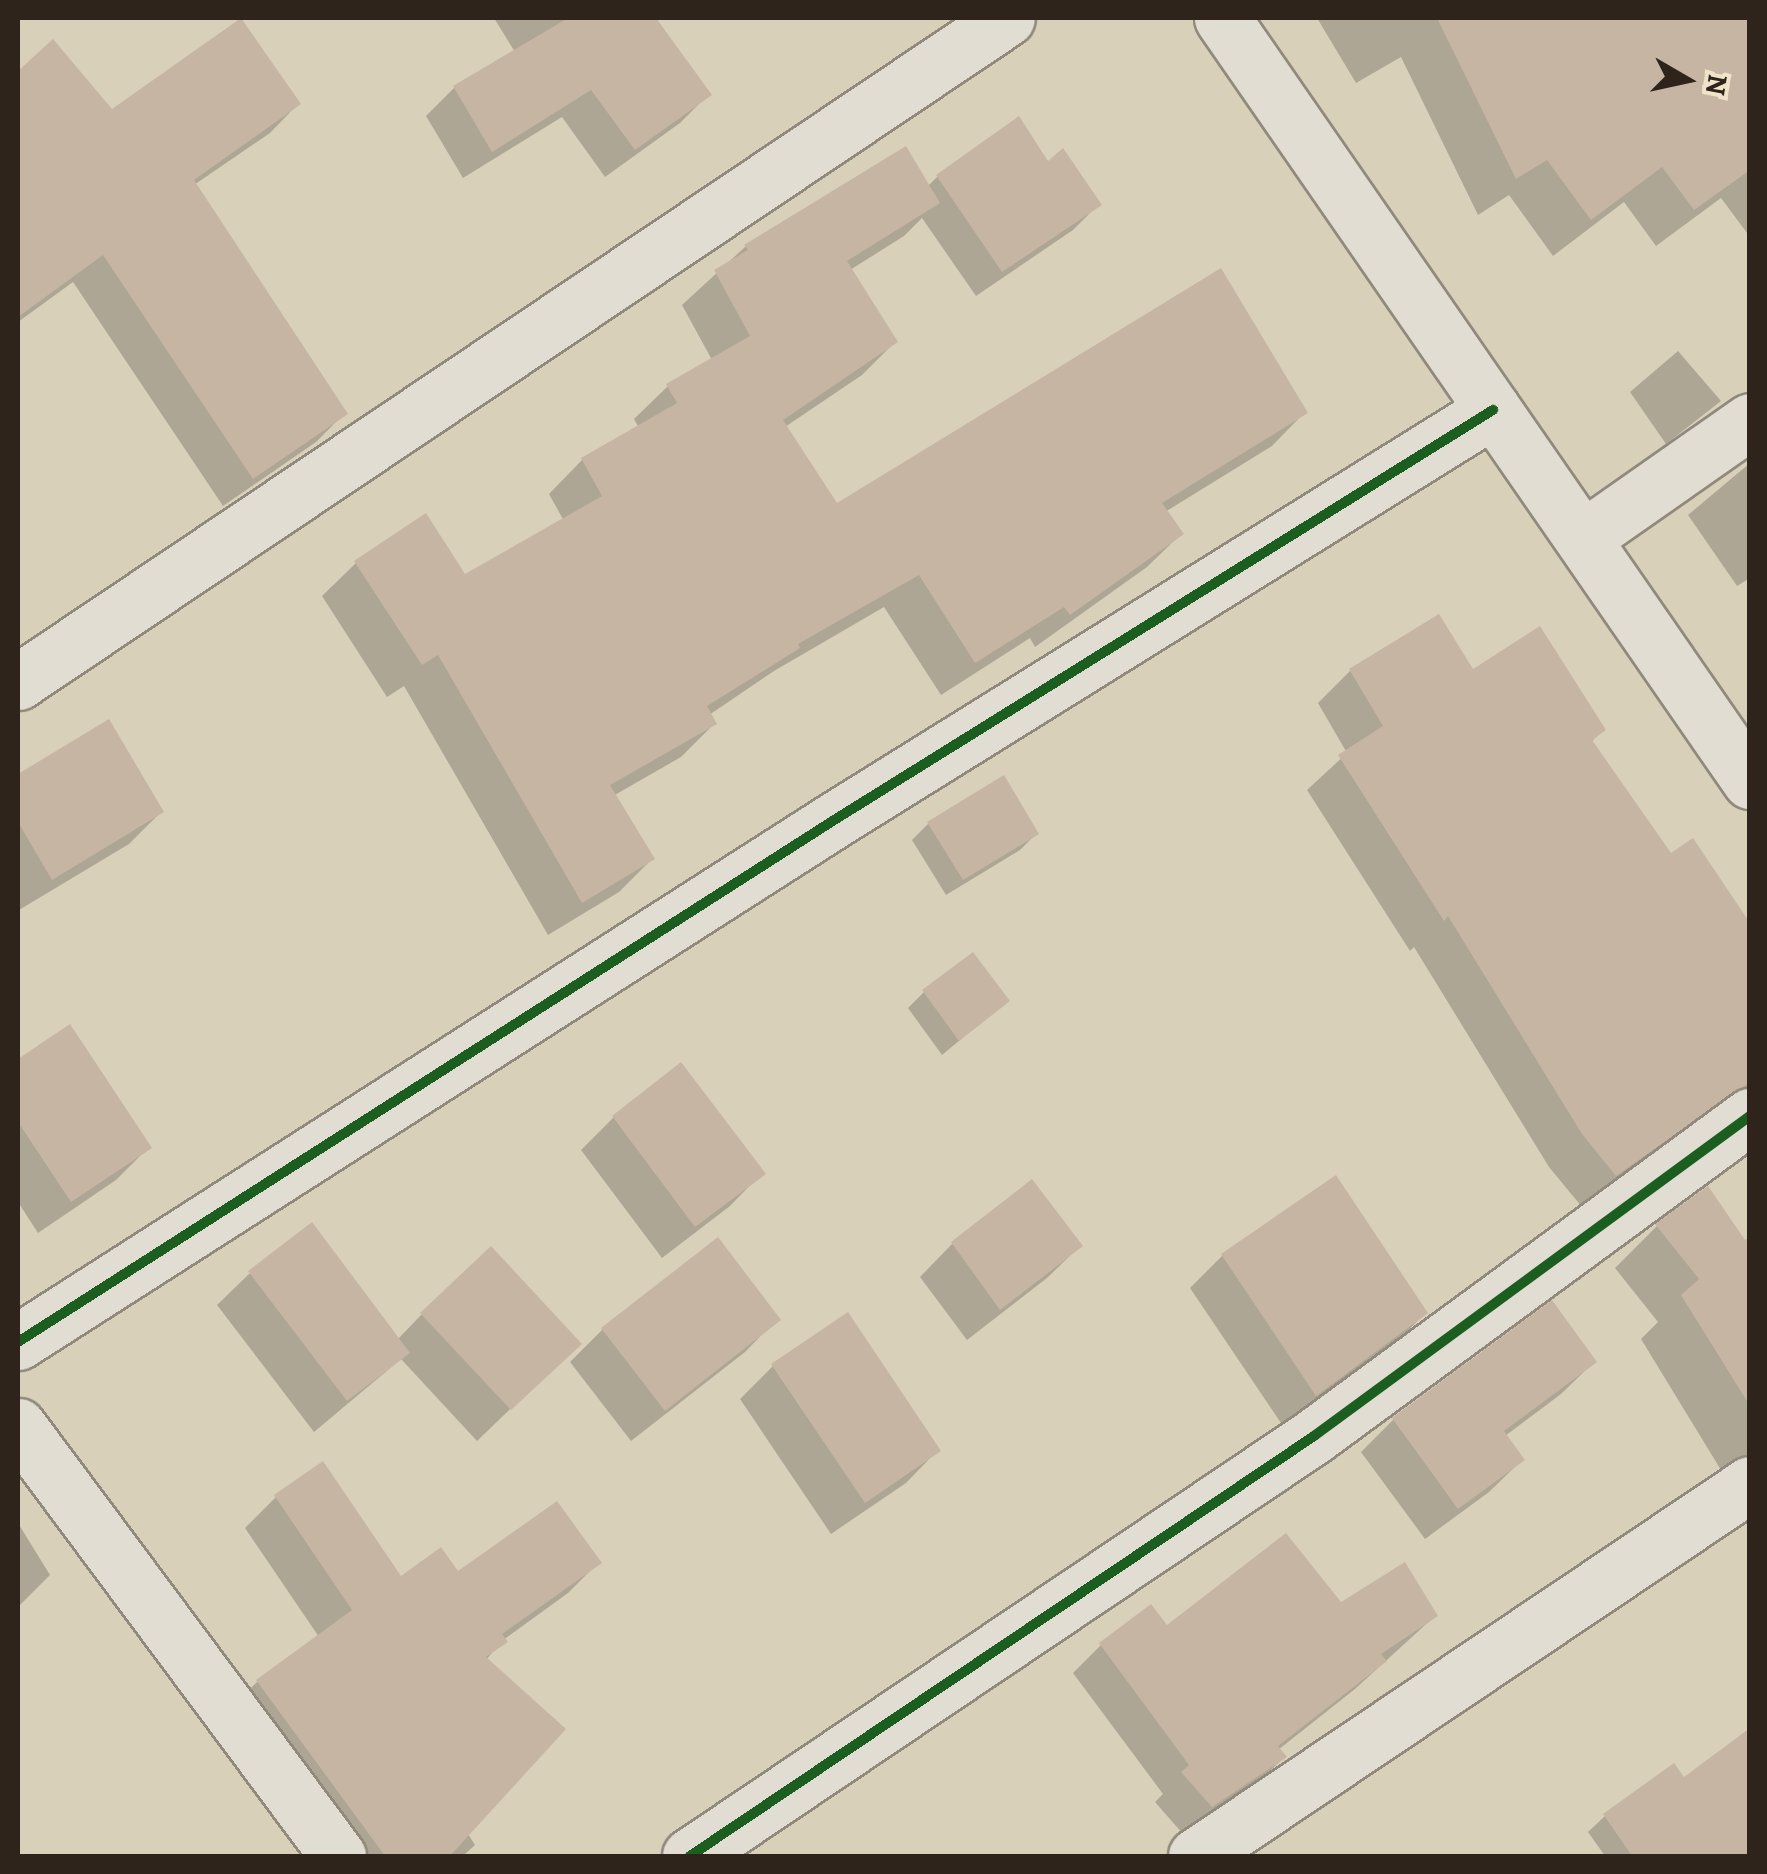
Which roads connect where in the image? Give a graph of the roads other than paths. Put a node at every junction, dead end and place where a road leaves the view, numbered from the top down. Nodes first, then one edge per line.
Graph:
1 (1007, 18) edge
2 (1224, 18) edge
3 (1493, 410) junction
4 (1750, 421) edge
5 (1583, 538) junction
6 (18, 682) edge
7 (1750, 781) edge
8 (1750, 1116) edge
9 (18, 1342) edge
10 (18, 1426) edge
11 (1750, 1484) edge
12 (338, 1856) edge
13 (690, 1856) edge
14 (1196, 1856) edge

1 - 6 street
2 - 3 street
3 - 5 street
3 - 9 street
4 - 5 street
5 - 7 street
8 - 13 street
10 - 12 street
11 - 14 street

